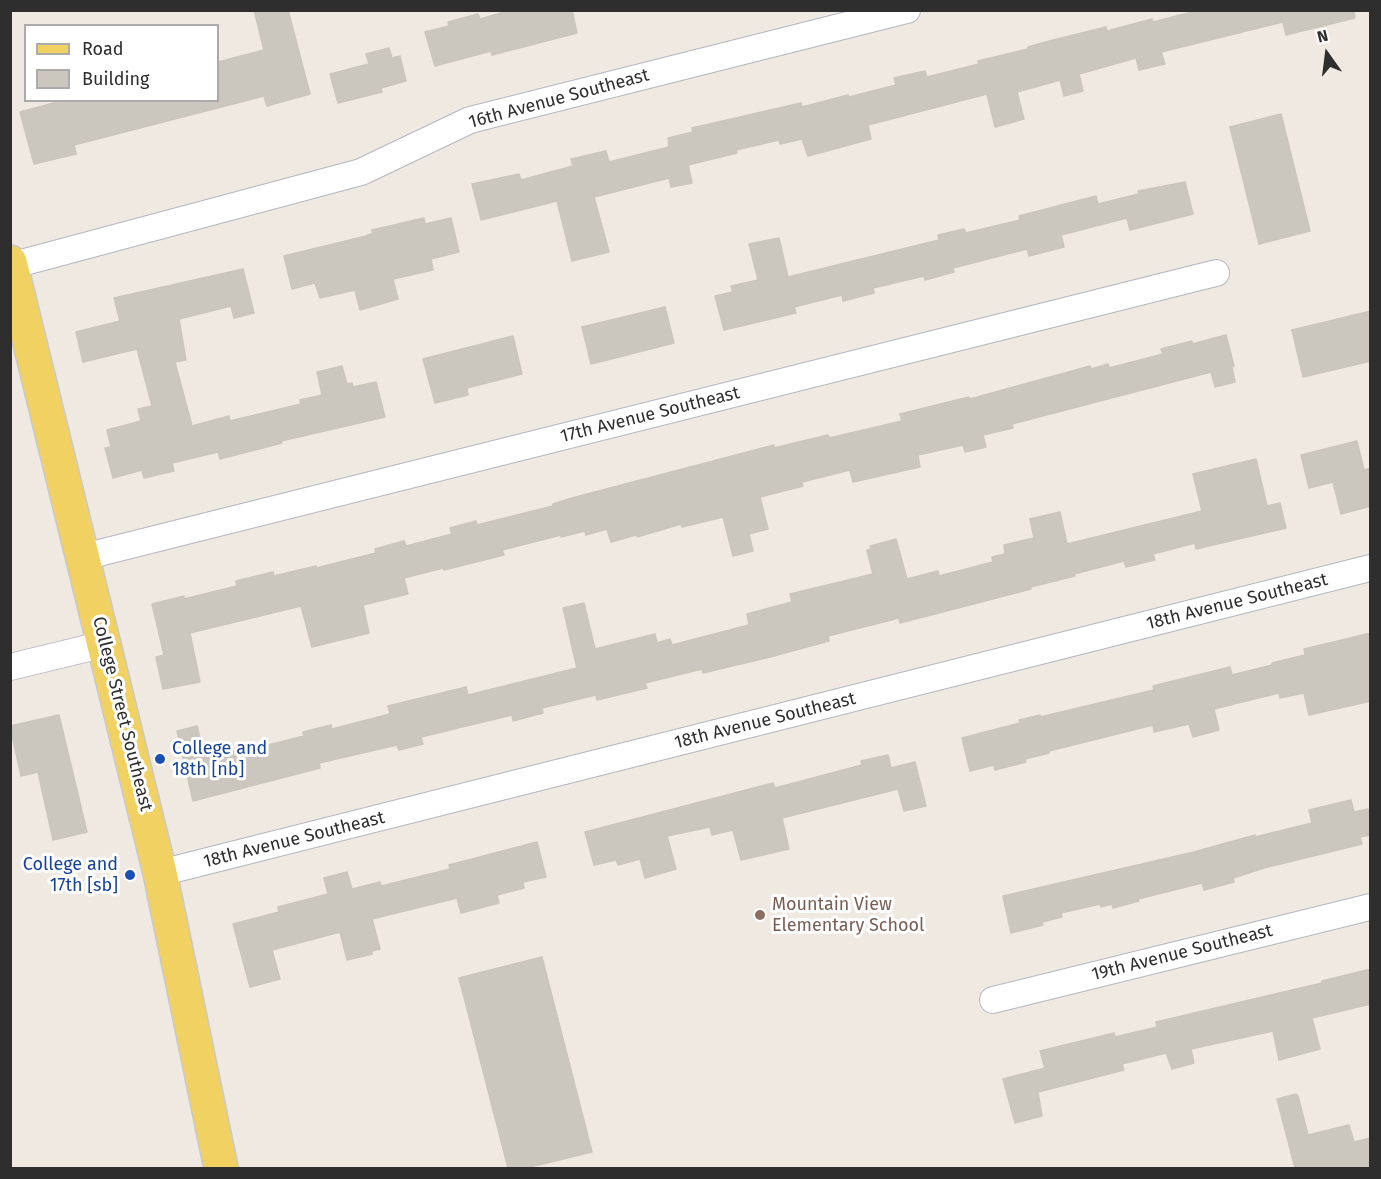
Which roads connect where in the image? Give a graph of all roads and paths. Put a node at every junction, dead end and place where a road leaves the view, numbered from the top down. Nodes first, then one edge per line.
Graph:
1 (907, 10) edge
2 (11, 265) edge
3 (1216, 273) dead end
4 (83, 557) junction
5 (1371, 568) edge
6 (105, 644) junction
7 (10, 667) edge
8 (160, 873) junction
9 (1371, 907) edge
10 (993, 1000) dead end
11 (221, 1168) edge

1 - 2 street, 16th Avenue Southeast
2 - 4 main road, College Street Southeast
3 - 4 street, 17th Avenue Southeast
4 - 6 main road, College Street Southeast
5 - 8 street, 18th Avenue Southeast
6 - 7 street
6 - 8 main road, College Street Southeast
8 - 11 main road, College Street Southeast
9 - 10 street, 19th Avenue Southeast

